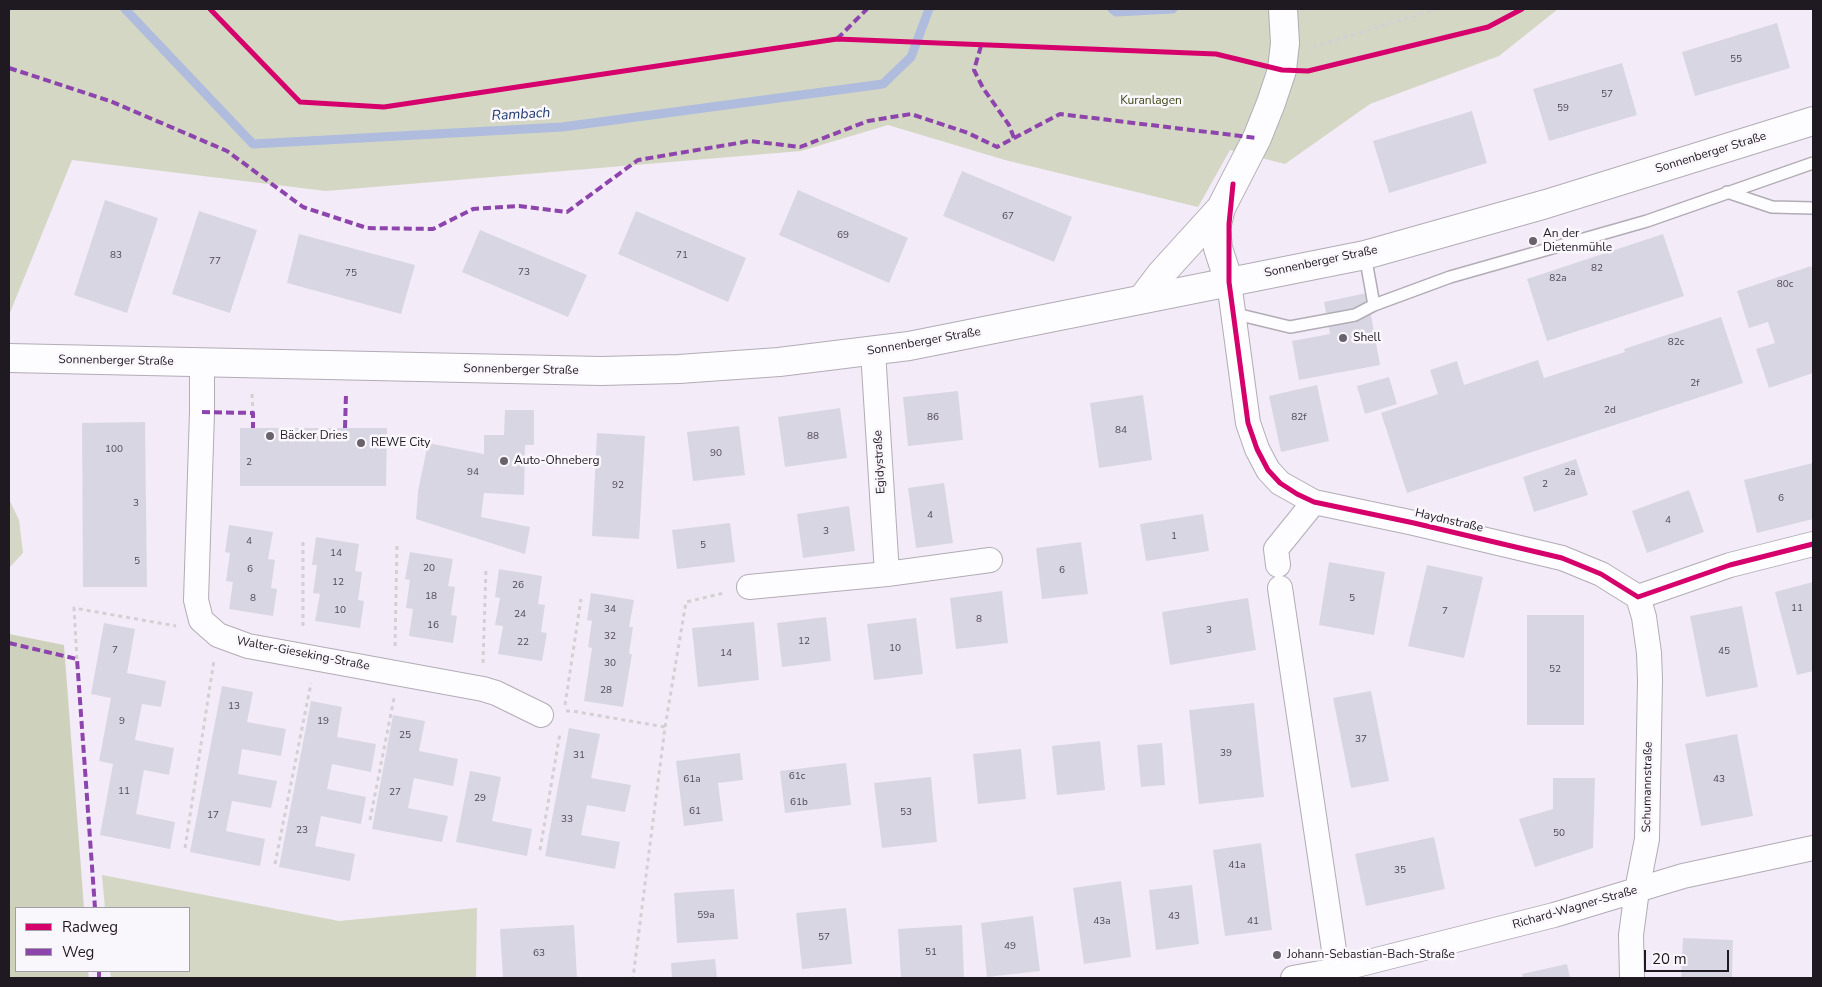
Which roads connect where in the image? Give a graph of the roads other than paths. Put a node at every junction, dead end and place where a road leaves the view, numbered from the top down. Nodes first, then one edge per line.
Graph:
1 (1283, 9) edge
2 (1813, 121) edge
3 (1813, 163) edge
4 (1727, 192) junction
5 (1227, 196) junction
6 (1813, 208) edge
7 (1364, 254) junction
8 (1228, 282) junction
9 (1142, 299) junction
10 (1374, 305) junction
11 (1232, 313) junction
12 (873, 351) junction
13 (9, 358) edge
14 (202, 363) junction
15 (1314, 502) junction
16 (1813, 544) edge
17 (990, 560) dead end
18 (887, 574) junction
19 (748, 588) road end
20 (1638, 597) junction
21 (541, 715) road end
22 (1813, 848) edge
23 (1637, 890) junction
24 (1337, 970) junction
25 (1293, 978) edge
26 (1632, 978) edge

1 - 5 main road
2 - 7 main road, Sonnenberger Straße
3 - 4 lane
4 - 6 lane
4 - 10 lane
5 - 8 main road
5 - 9 main road
7 - 8 main road, Sonnenberger Straße
7 - 10 lane
8 - 9 main road, Sonnenberger Straße
8 - 11 street, Haydnstraße
9 - 12 main road, Sonnenberger Straße
10 - 11 lane
11 - 15 street, Haydnstraße
12 - 14 main road, Sonnenberger Straße
12 - 18 street, Egidystraße
13 - 14 main road, Sonnenberger Straße
14 - 21 street, Walter-Gieseking-Straße
15 - 20 street, Haydnstraße
15 - 24 street
16 - 20 street
17 - 18 street
18 - 19 street
20 - 23 street, Schumannstraße
22 - 23 street, Richard-Wagner-Straße
23 - 24 street, Richard-Wagner-Straße
23 - 26 street, Schumannstraße
24 - 25 street, Richard-Wagner-Straße

